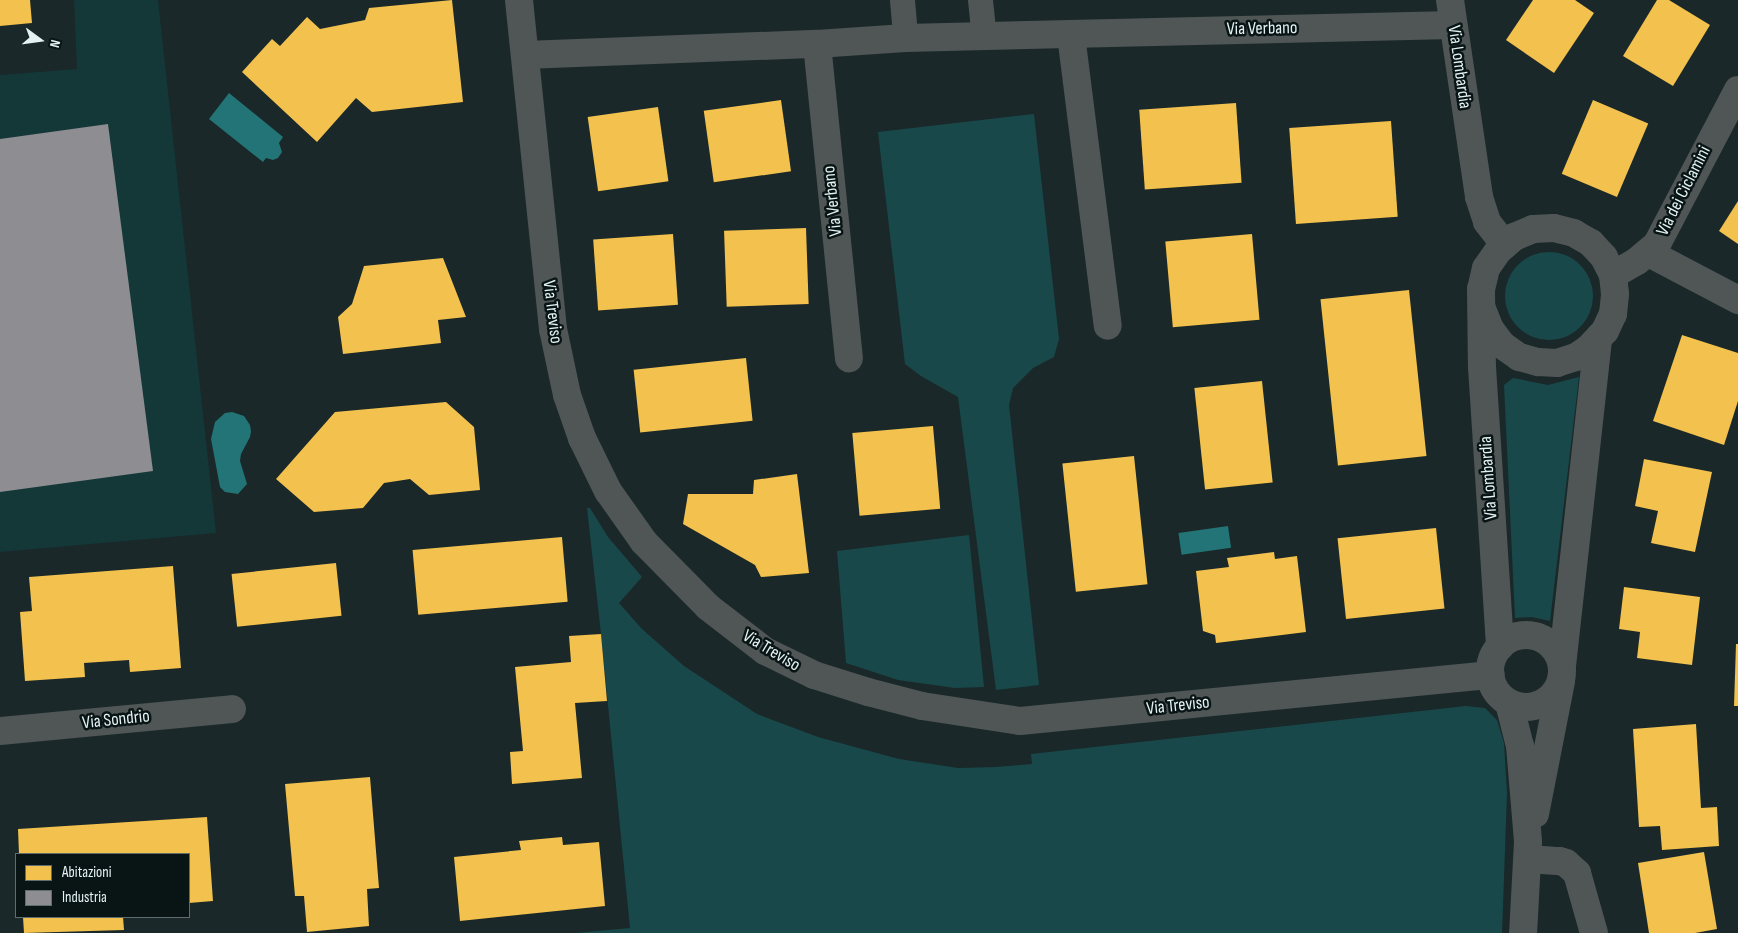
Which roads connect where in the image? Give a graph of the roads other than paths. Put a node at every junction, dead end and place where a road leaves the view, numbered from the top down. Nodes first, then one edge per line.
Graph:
1 (519, 0) edge
2 (902, 0) edge
3 (980, 0) edge
4 (1452, 12) edge
5 (1071, 35) junction
6 (984, 36) junction
7 (905, 38) junction
8 (817, 44) junction
9 (525, 54) junction
10 (1738, 90) edge
11 (1505, 245) junction
12 (1649, 253) junction
13 (1612, 275) junction
14 (1738, 300) edge
15 (1482, 309) junction
16 (1108, 326) dead end
17 (1598, 340) junction
18 (849, 358) dead end
19 (1500, 646) junction
20 (1562, 671) junction
21 (1491, 675) junction
22 (1509, 703) junction
23 (232, 709) dead end
24 (0, 731) edge
25 (1528, 850) junction
26 (1523, 933) edge
27 (1594, 933) edge

1 - 9 street, Via Treviso
2 - 7 lane
3 - 6 lane
4 - 5 street, Via Verbano
4 - 11 street, Via Lombardia
5 - 6 street, Via Verbano
5 - 16 street
6 - 7 street, Via Verbano
7 - 8 street, Via Verbano
8 - 9 street, Via Verbano
8 - 18 street, Via Verbano
9 - 21 street, Via Treviso
10 - 12 street, Via dei Ciclamini
11 - 13 street, Via Lombardia
11 - 15 street, Via Lombardia
12 - 13 street, Via dei Ciclamini
12 - 14 street
13 - 17 street, Via Lombardia
15 - 17 street, Via Lombardia
15 - 19 street, Via Lombardia
17 - 20 street, Via Lombardia
19 - 20 street
19 - 21 street, Via Lombardia
20 - 22 street, Via Lombardia
20 - 25 street, Via Lombardia
21 - 22 street, Via Lombardia
22 - 25 street, Via Lombardia
23 - 24 street, Via Sondrio
25 - 26 street, Via Lombardia
25 - 27 street

